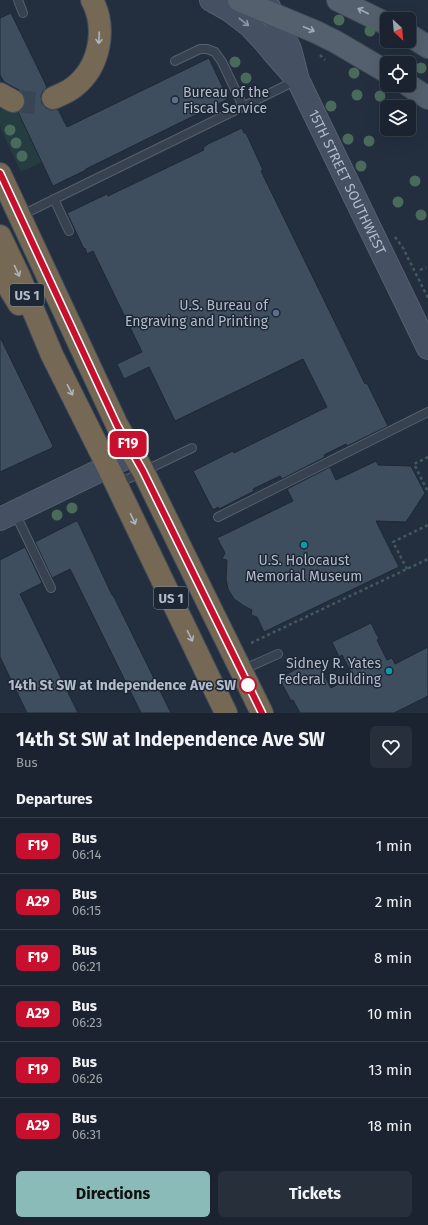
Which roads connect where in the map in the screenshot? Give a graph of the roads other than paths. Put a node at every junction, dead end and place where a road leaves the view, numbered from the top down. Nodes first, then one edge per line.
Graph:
1 (18, 0) edge
2 (92, 0) edge
3 (212, 0) edge
4 (239, 0) edge
5 (338, 0) edge
6 (269, 7) edge
7 (23, 13) dead end
8 (380, 21) edge
9 (416, 39) edge
10 (428, 47) edge
11 (176, 61) dead end
12 (380, 68) edge
13 (298, 80) junction
14 (416, 90) edge
15 (52, 98) tunnel mouth
16 (428, 98) edge
17 (243, 106) junction
18 (0, 174) edge
19 (54, 199) junction
20 (20, 216) junction
21 (69, 231) dead end
22 (0, 236) edge
23 (0, 273) edge
24 (428, 348) edge
25 (52, 355) junction
26 (428, 412) edge
27 (192, 448) dead end
28 (138, 462) junction
29 (112, 475) junction
30 (7, 515) edge
31 (218, 517) dead end
32 (51, 588) dead end
33 (278, 654) dead end
34 (241, 671) junction
35 (226, 713) edge
36 (262, 713) edge

1 - 7 lane
2 -> 15 highway
3 -> 13 main road
4 - 6 main road
8 -> 5 main road
6 -> 12 main road
6 - 13 main road, 15TH STREET SOUTHWEST
9 - 10 main road
11 - 17 lane
13 - 17 lane
13 - 24 main road, 15TH STREET SOUTHWEST
14 - 16 main road
17 - 19 lane
18 - 20 highway, US 1
19 - 20 lane
19 - 21 lane
20 - 28 highway, US 1
22 -> 25 highway, US 1
23 - 25 highway
25 -> 29 highway, US 1
26 - 31 lane
27 - 28 lane
28 - 29 main road
28 - 34 highway, US 1
29 - 30 main road
29 -> 35 highway, US 1
30 - 32 lane
33 - 34 lane
34 - 36 highway, US 1

